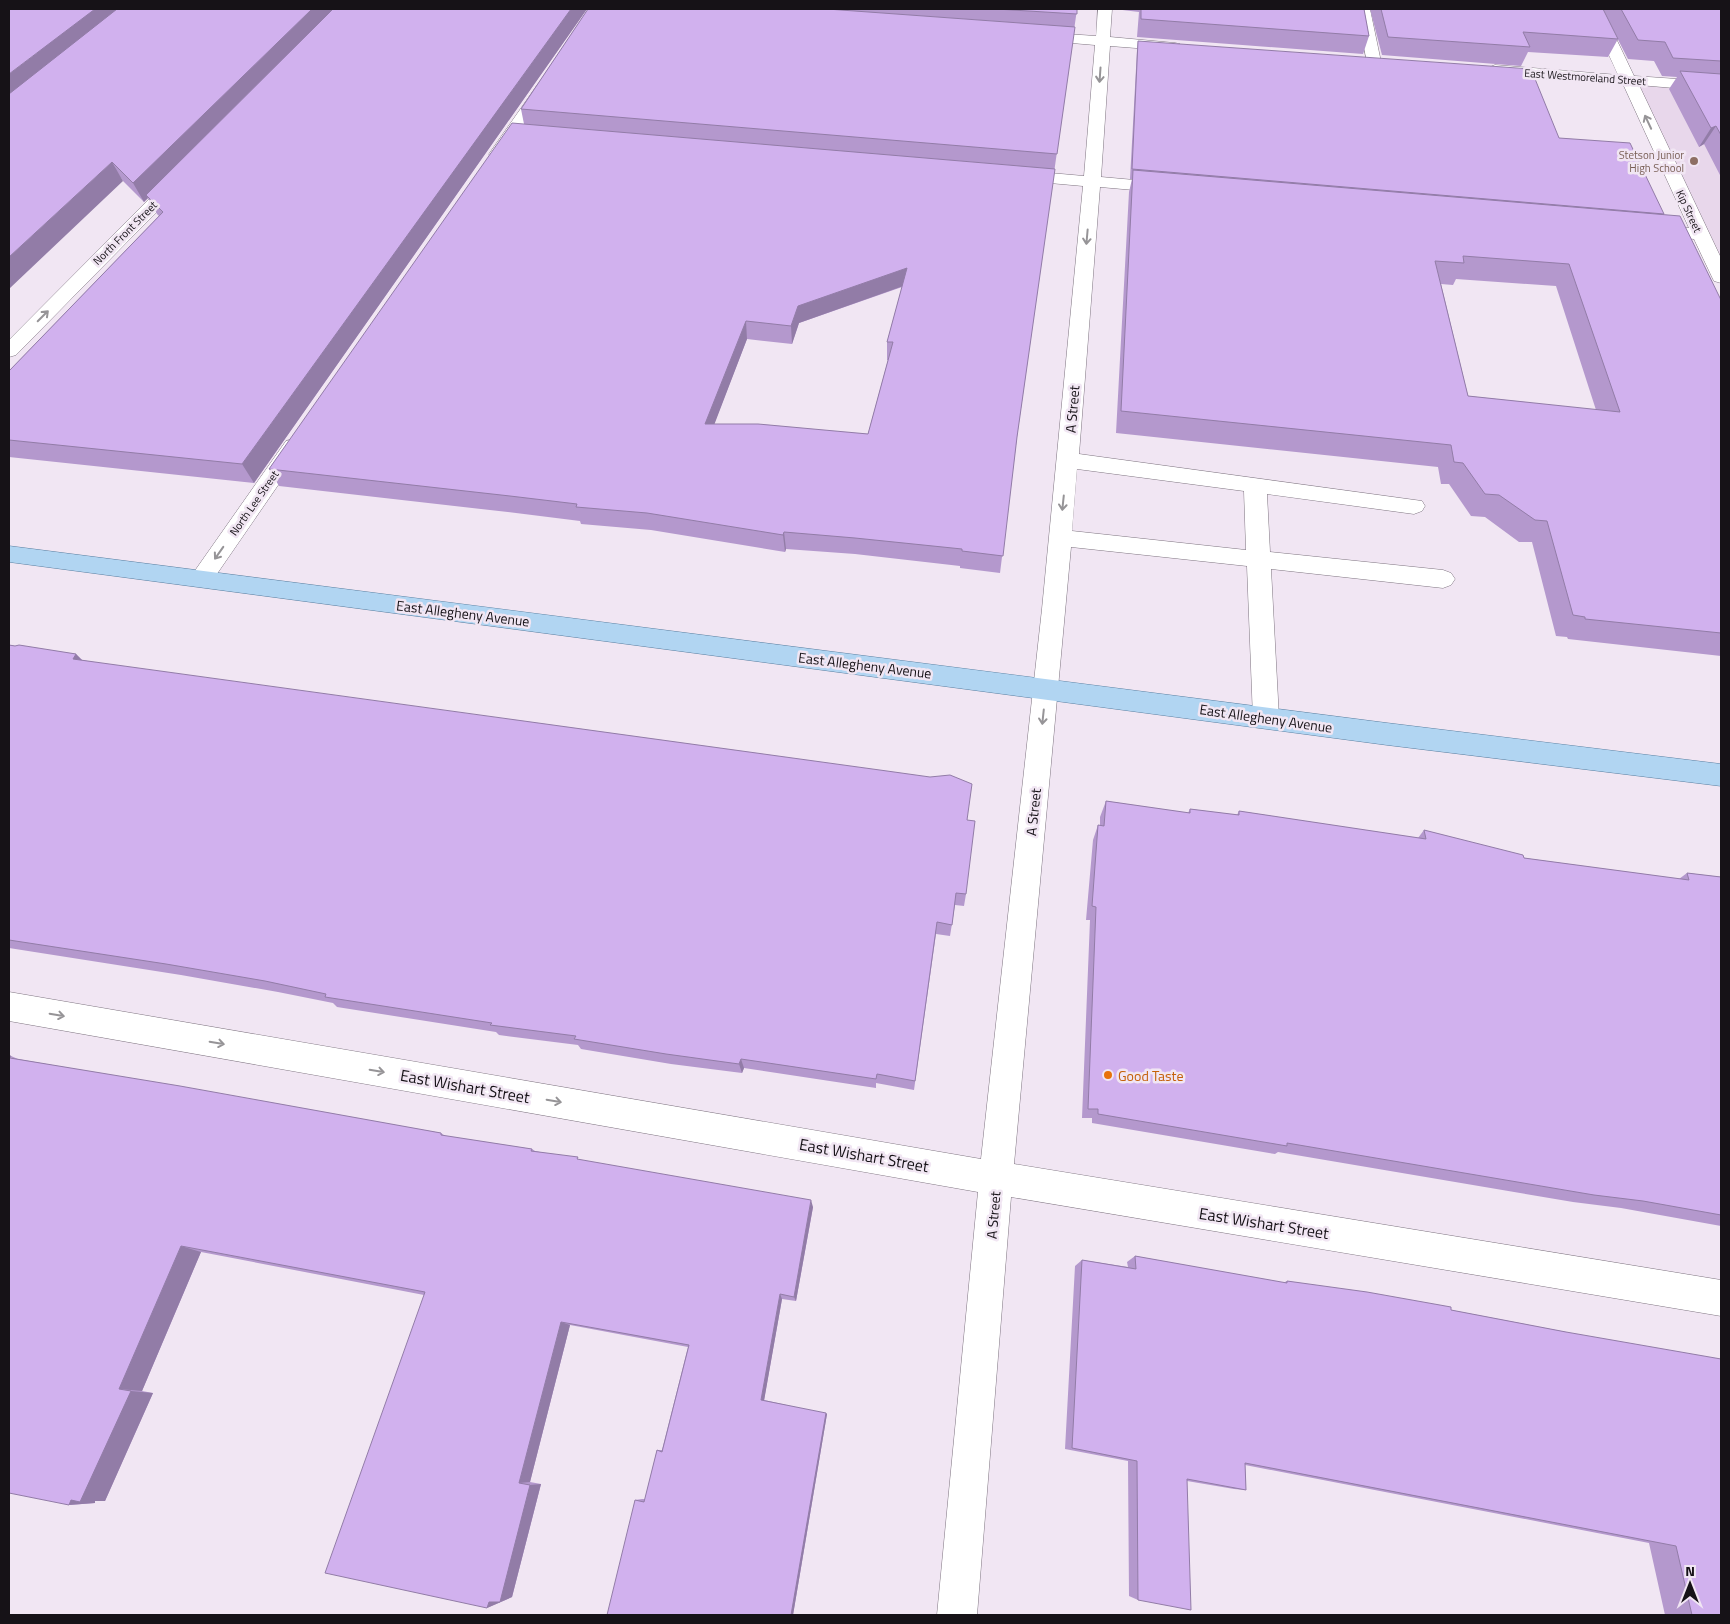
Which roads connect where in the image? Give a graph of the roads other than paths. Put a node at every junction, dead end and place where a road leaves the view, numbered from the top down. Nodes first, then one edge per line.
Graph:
1 (1105, 9) edge
2 (1363, 9) edge
3 (1595, 9) edge
4 (1025, 36) edge
5 (1102, 41) junction
6 (1190, 48) edge
7 (1355, 60) edge
8 (1482, 70) edge
9 (553, 71) edge
10 (1629, 80) junction
11 (1721, 87) edge
12 (511, 133) junction
13 (531, 135) edge
14 (489, 166) edge
15 (188, 170) edge
16 (995, 174) edge
17 (1092, 182) junction
18 (1182, 189) edge
19 (1640, 229) edge
20 (1700, 234) junction
21 (1721, 277) edge
22 (9, 351) edge
23 (302, 434) edge
24 (1067, 460) junction
25 (1255, 485) junction
26 (1414, 506) dead end
27 (1059, 538) junction
28 (9, 554) edge
29 (1259, 558) junction
30 (202, 578) junction
31 (1442, 580) dead end
32 (1046, 688) junction
33 (1266, 718) junction
34 (1721, 775) edge
35 (9, 1006) edge
36 (996, 1178) junction
37 (1721, 1298) edge
38 (957, 1615) edge

1 - 5 street, A Street
2 - 7 street
3 - 10 street, Kip Street
4 - 5 street
5 - 6 street
5 -> 17 street, A Street
8 - 10 street, East Westmoreland Street
9 - 12 street
10 - 11 street, East Westmoreland Street
20 -> 10 street, Kip Street
12 - 13 street
12 - 14 street
22 -> 15 street, North Front Street
16 - 17 street
17 - 18 street
17 -> 24 street, A Street
19 - 20 street
20 - 21 street, Kip Street
23 -> 30 street, North Lee Street
24 - 25 street
24 -> 27 street, A Street
25 - 26 street
25 - 29 street
27 - 29 street
27 - 32 street, A Street
28 - 30 main road, East Allegheny Avenue
29 - 31 street
29 - 33 street
30 - 32 main road, East Allegheny Avenue
32 - 33 main road, East Allegheny Avenue
32 -> 36 street, A Street
33 - 34 main road, East Allegheny Avenue
35 -> 36 street, East Wishart Street
36 - 37 street, East Wishart Street
36 - 38 street, A Street

